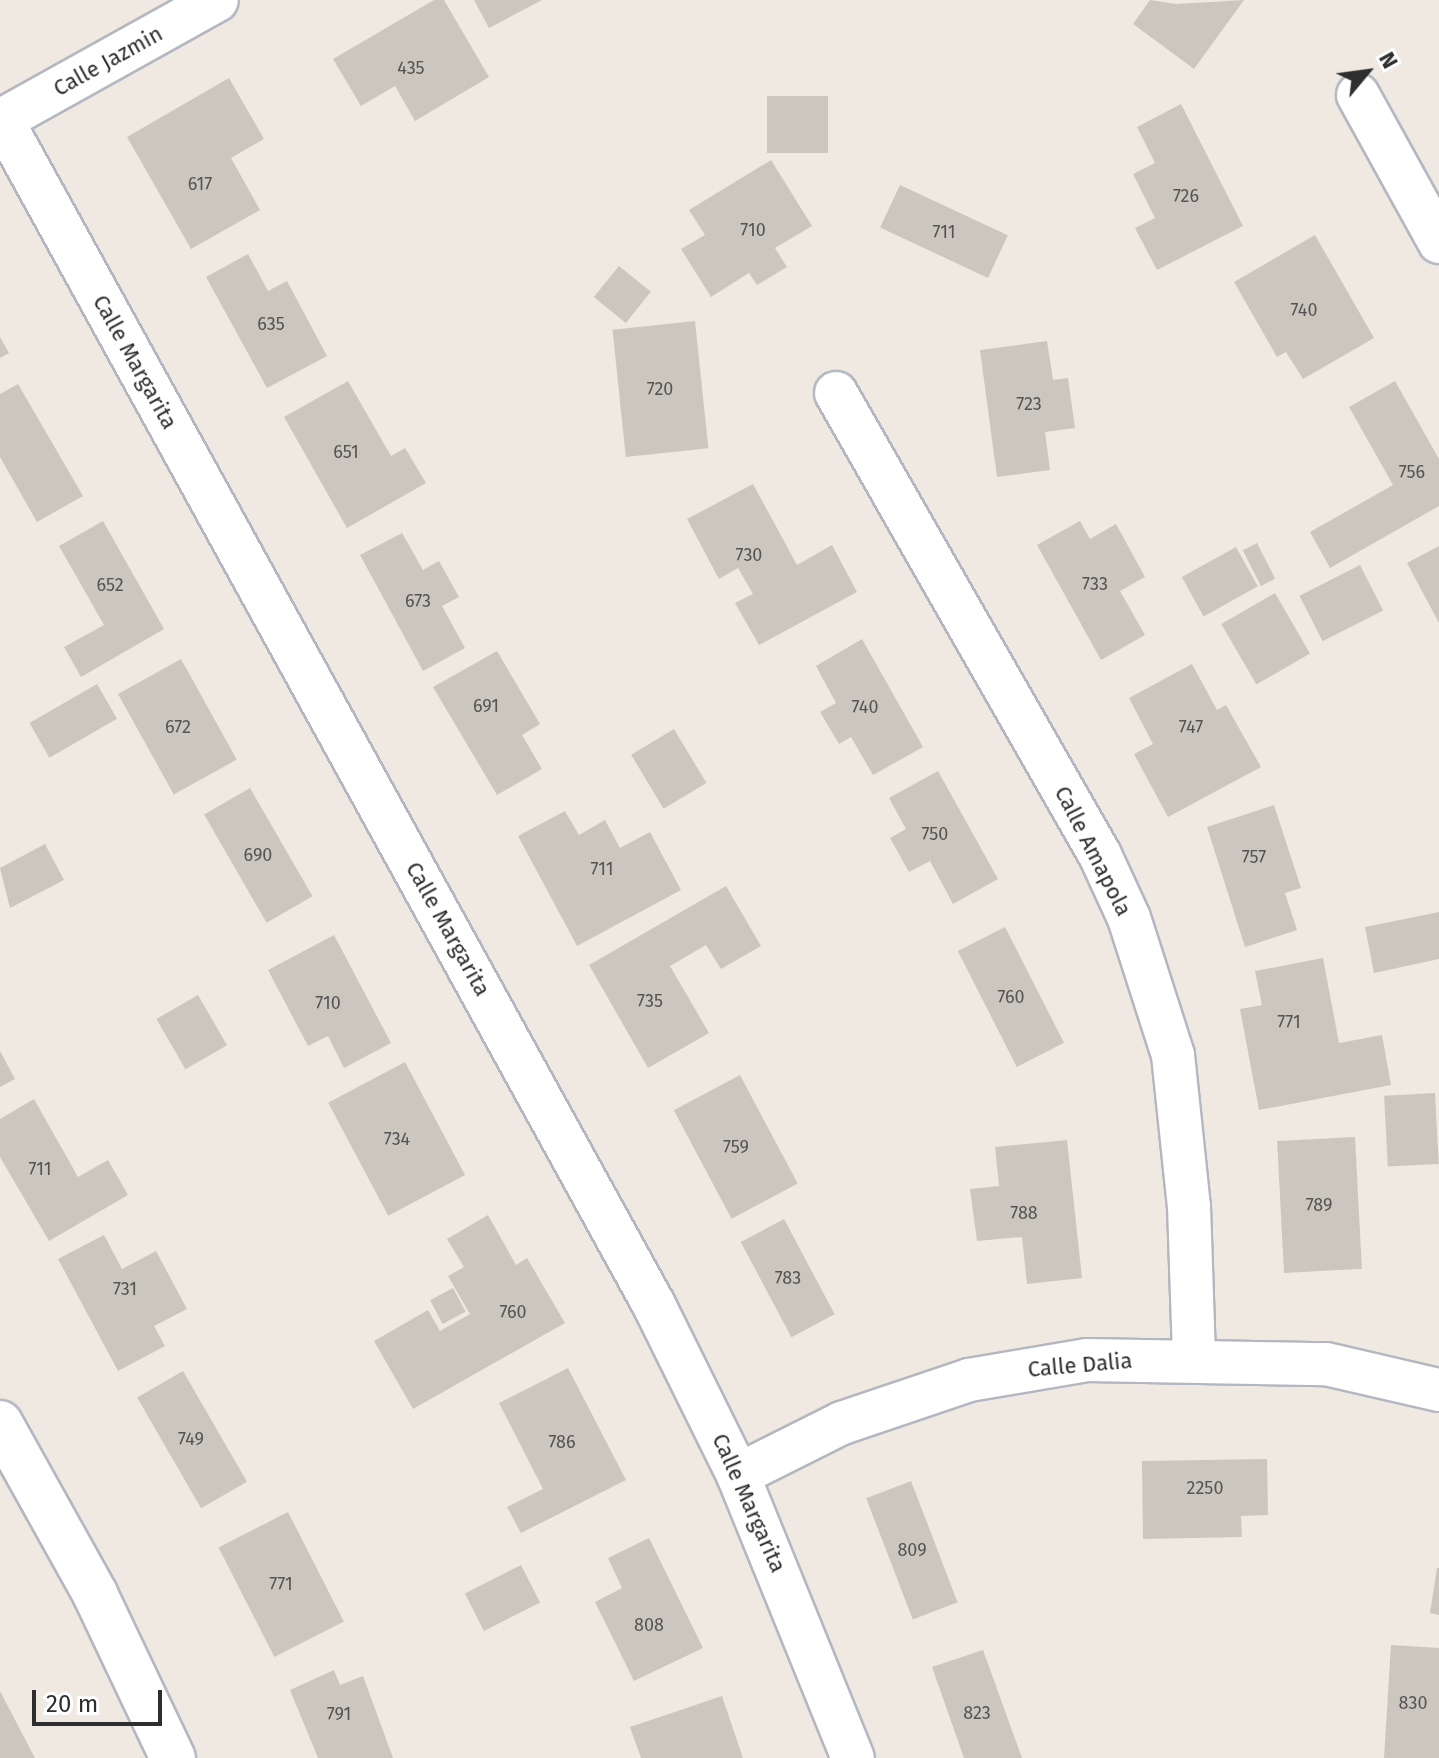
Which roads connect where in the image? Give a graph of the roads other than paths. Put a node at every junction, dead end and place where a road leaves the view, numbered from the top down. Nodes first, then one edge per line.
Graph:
1 (217, 0) edge
2 (1358, 95) dead end
3 (1, 121) edge
4 (1439, 242) edge
5 (836, 393) dead end
6 (1194, 1359) junction
7 (1439, 1390) edge
8 (0, 1423) edge
9 (738, 1475) junction
10 (173, 1758) edge
11 (853, 1758) edge

1 - 3 street, Calle Jazmin
2 - 4 street
3 - 9 street, Calle Margarita
5 - 6 street, Calle Amapola
6 - 7 street, Calle Dalia
6 - 9 street, Calle Dalia
8 - 10 street
9 - 11 street, Calle Margarita

